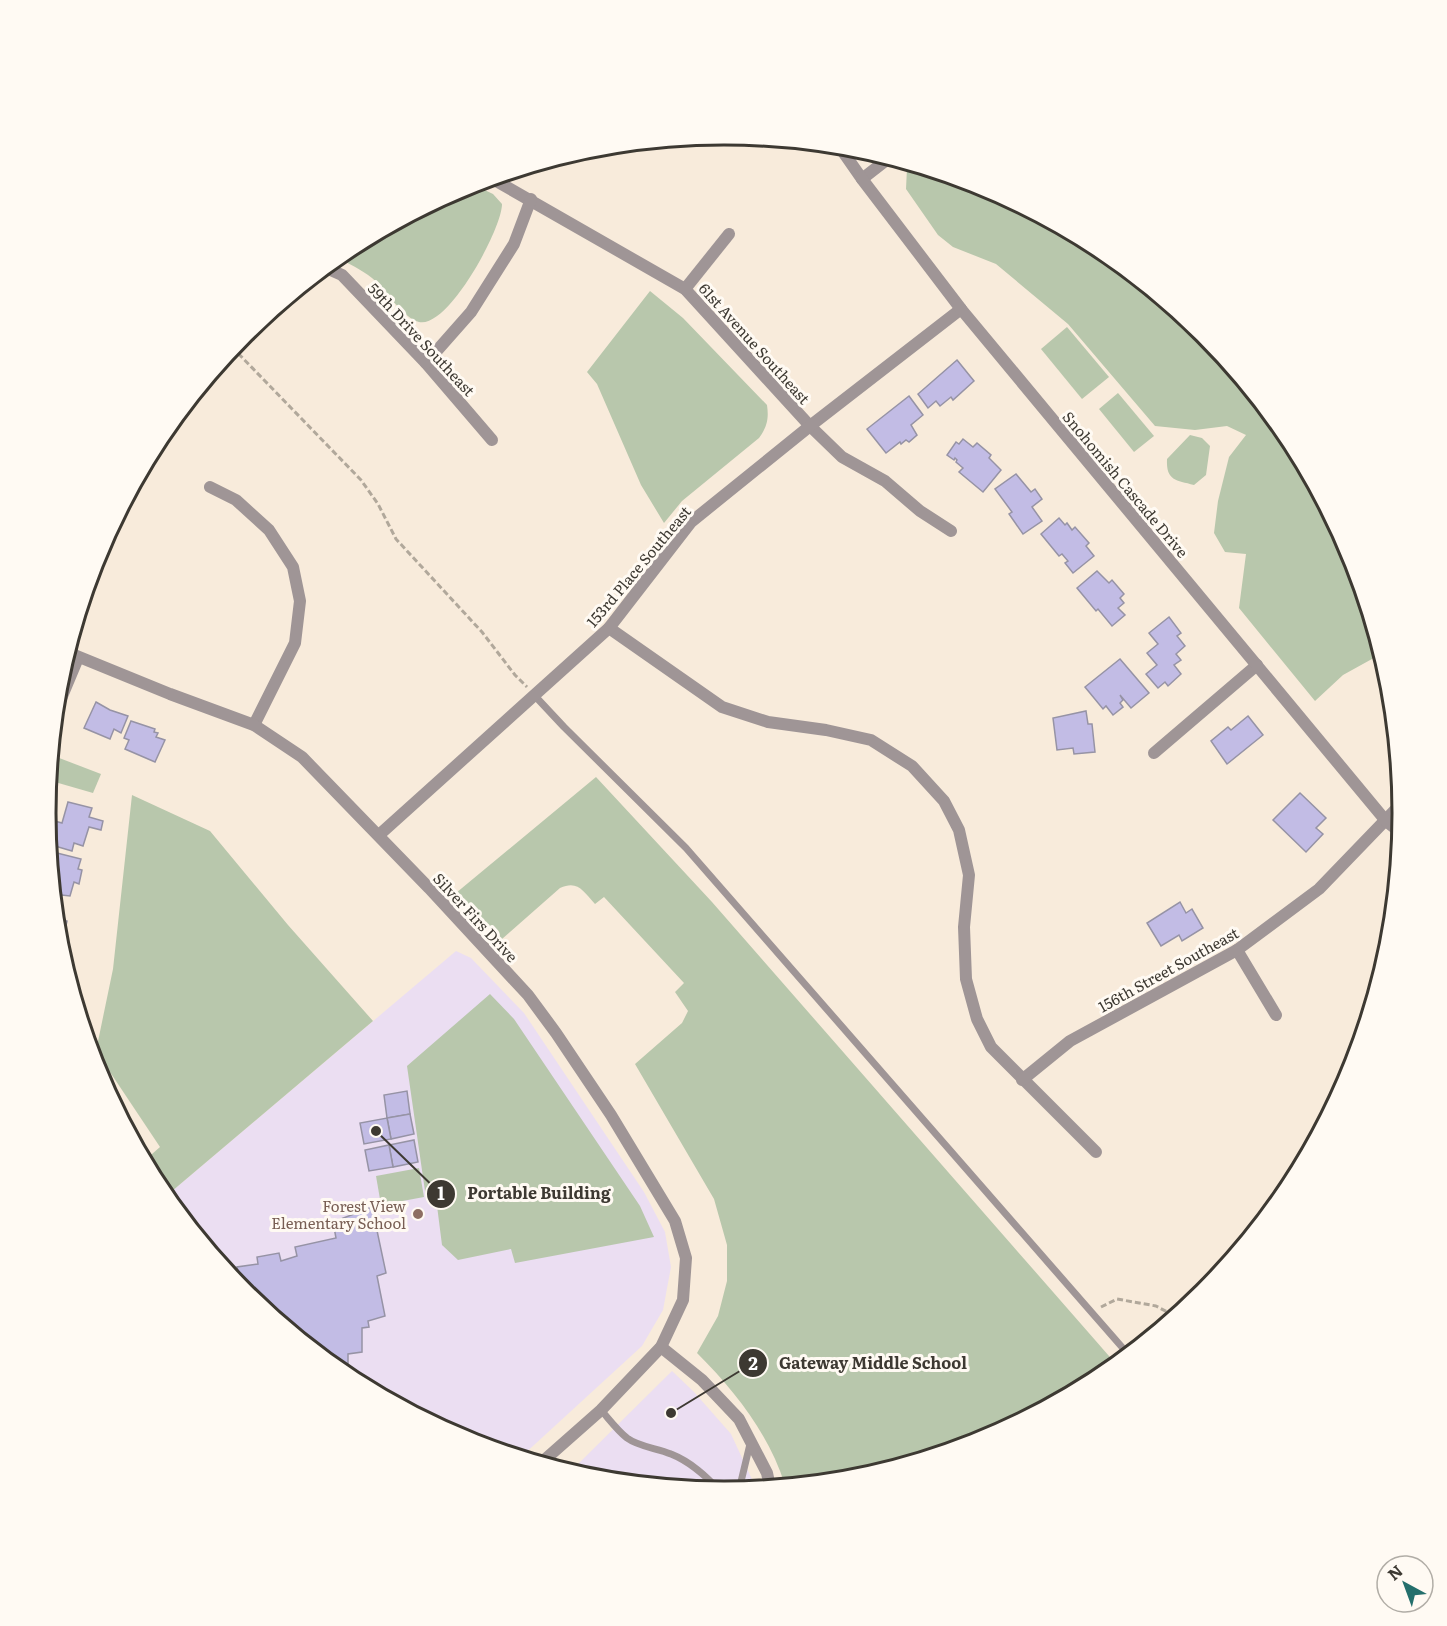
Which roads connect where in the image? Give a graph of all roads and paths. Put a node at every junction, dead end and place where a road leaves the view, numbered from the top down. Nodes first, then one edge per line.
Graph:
1 (846, 157) edge
2 (881, 165) edge
3 (862, 179) junction
4 (501, 183) edge
5 (531, 199) junction
6 (729, 234) dead end
7 (333, 271) edge
8 (685, 289) junction
9 (962, 309) junction
10 (239, 354) edge
11 (426, 363) junction
12 (810, 426) junction
13 (492, 440) dead end
14 (210, 487) dead end
15 (951, 531) dead end
16 (609, 628) junction
17 (74, 656) edge
18 (1257, 665) junction
19 (535, 696) junction
20 (254, 725) junction
21 (1155, 753) dead end
22 (1392, 814) edge
23 (1386, 821) junction
24 (1391, 825) edge
25 (379, 835) junction
26 (1237, 950) junction
27 (1276, 1015) dead end
28 (1022, 1080) junction
29 (1096, 1152) dead end
30 (1092, 1312) junction
31 (1167, 1312) edge
32 (661, 1347) junction
33 (1123, 1348) edge
34 (601, 1410) junction
35 (751, 1441) junction
36 (548, 1457) edge
37 (768, 1480) edge
38 (711, 1481) edge
39 (741, 1481) edge

1 - 3 street, Snohomish Cascade Drive
2 - 3 street
3 - 9 street, Snohomish Cascade Drive
4 - 5 street, 61st Avenue Southeast
5 - 8 street, 61st Avenue Southeast
5 - 11 street
6 - 8 street
7 - 11 street, 59th Drive Southeast
8 - 12 street, 61st Avenue Southeast
9 - 12 street, 153rd Place Southeast
9 - 18 street, Snohomish Cascade Drive
10 - 19 path
11 - 13 street, 59th Drive Southeast
12 - 15 street, 61st Avenue Southeast
12 - 16 street, 153rd Place Southeast
14 - 20 street
16 - 19 street, 153rd Place Southeast
16 - 28 street
17 - 20 street, Silver Firs Drive
18 - 21 street
18 - 23 street, Snohomish Cascade Drive
19 - 25 street, 153rd Place Southeast
19 - 30 lane
20 - 25 street, Silver Firs Drive
22 - 23 street, 156th Street Southeast
23 - 24 street, Snohomish Cascade Drive
23 - 26 street, 156th Street Southeast
25 - 32 street, Silver Firs Drive
26 - 27 street
26 - 28 street, 156th Street Southeast
28 - 29 street
30 - 31 path
30 - 33 lane
32 - 34 street
32 - 35 street
34 - 36 street
34 - 38 lane
35 - 37 street
35 - 39 lane

